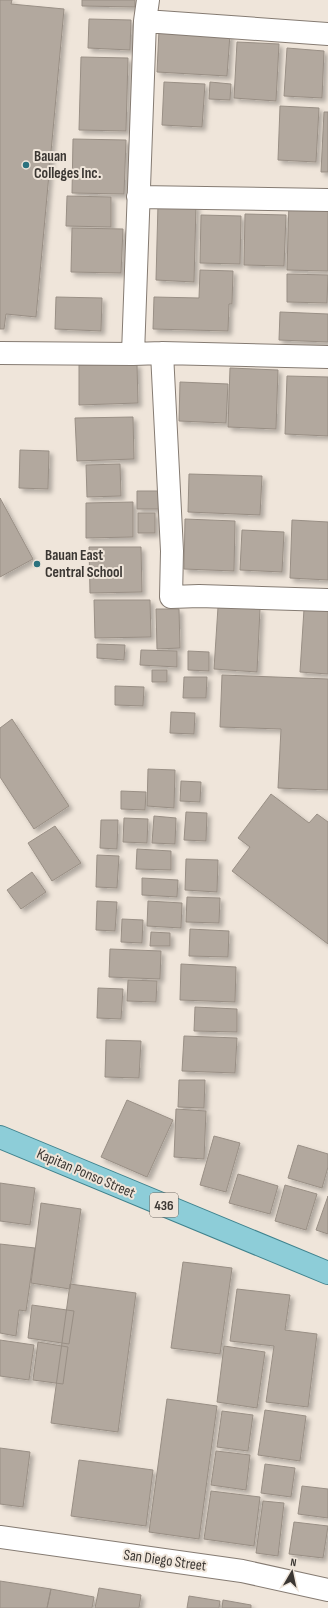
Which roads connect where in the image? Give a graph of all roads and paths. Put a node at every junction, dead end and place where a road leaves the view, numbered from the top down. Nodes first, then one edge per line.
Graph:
1 (148, 0) edge
2 (145, 21) junction
3 (328, 34) edge
4 (138, 197) junction
5 (328, 200) edge
6 (0, 353) edge
7 (162, 353) junction
8 (133, 354) junction
9 (328, 357) edge
10 (328, 600) edge
11 (0, 1137) edge
12 (328, 1273) edge
13 (0, 1537) edge
14 (328, 1590) edge

1 - 2 street
2 - 3 street
2 - 4 street
4 - 5 street
4 - 8 street
6 - 8 street
7 - 8 street
7 - 9 street
7 - 10 street
11 - 12 main road, Kapitan Ponso Street / 436
13 - 14 street, San Diego Street

